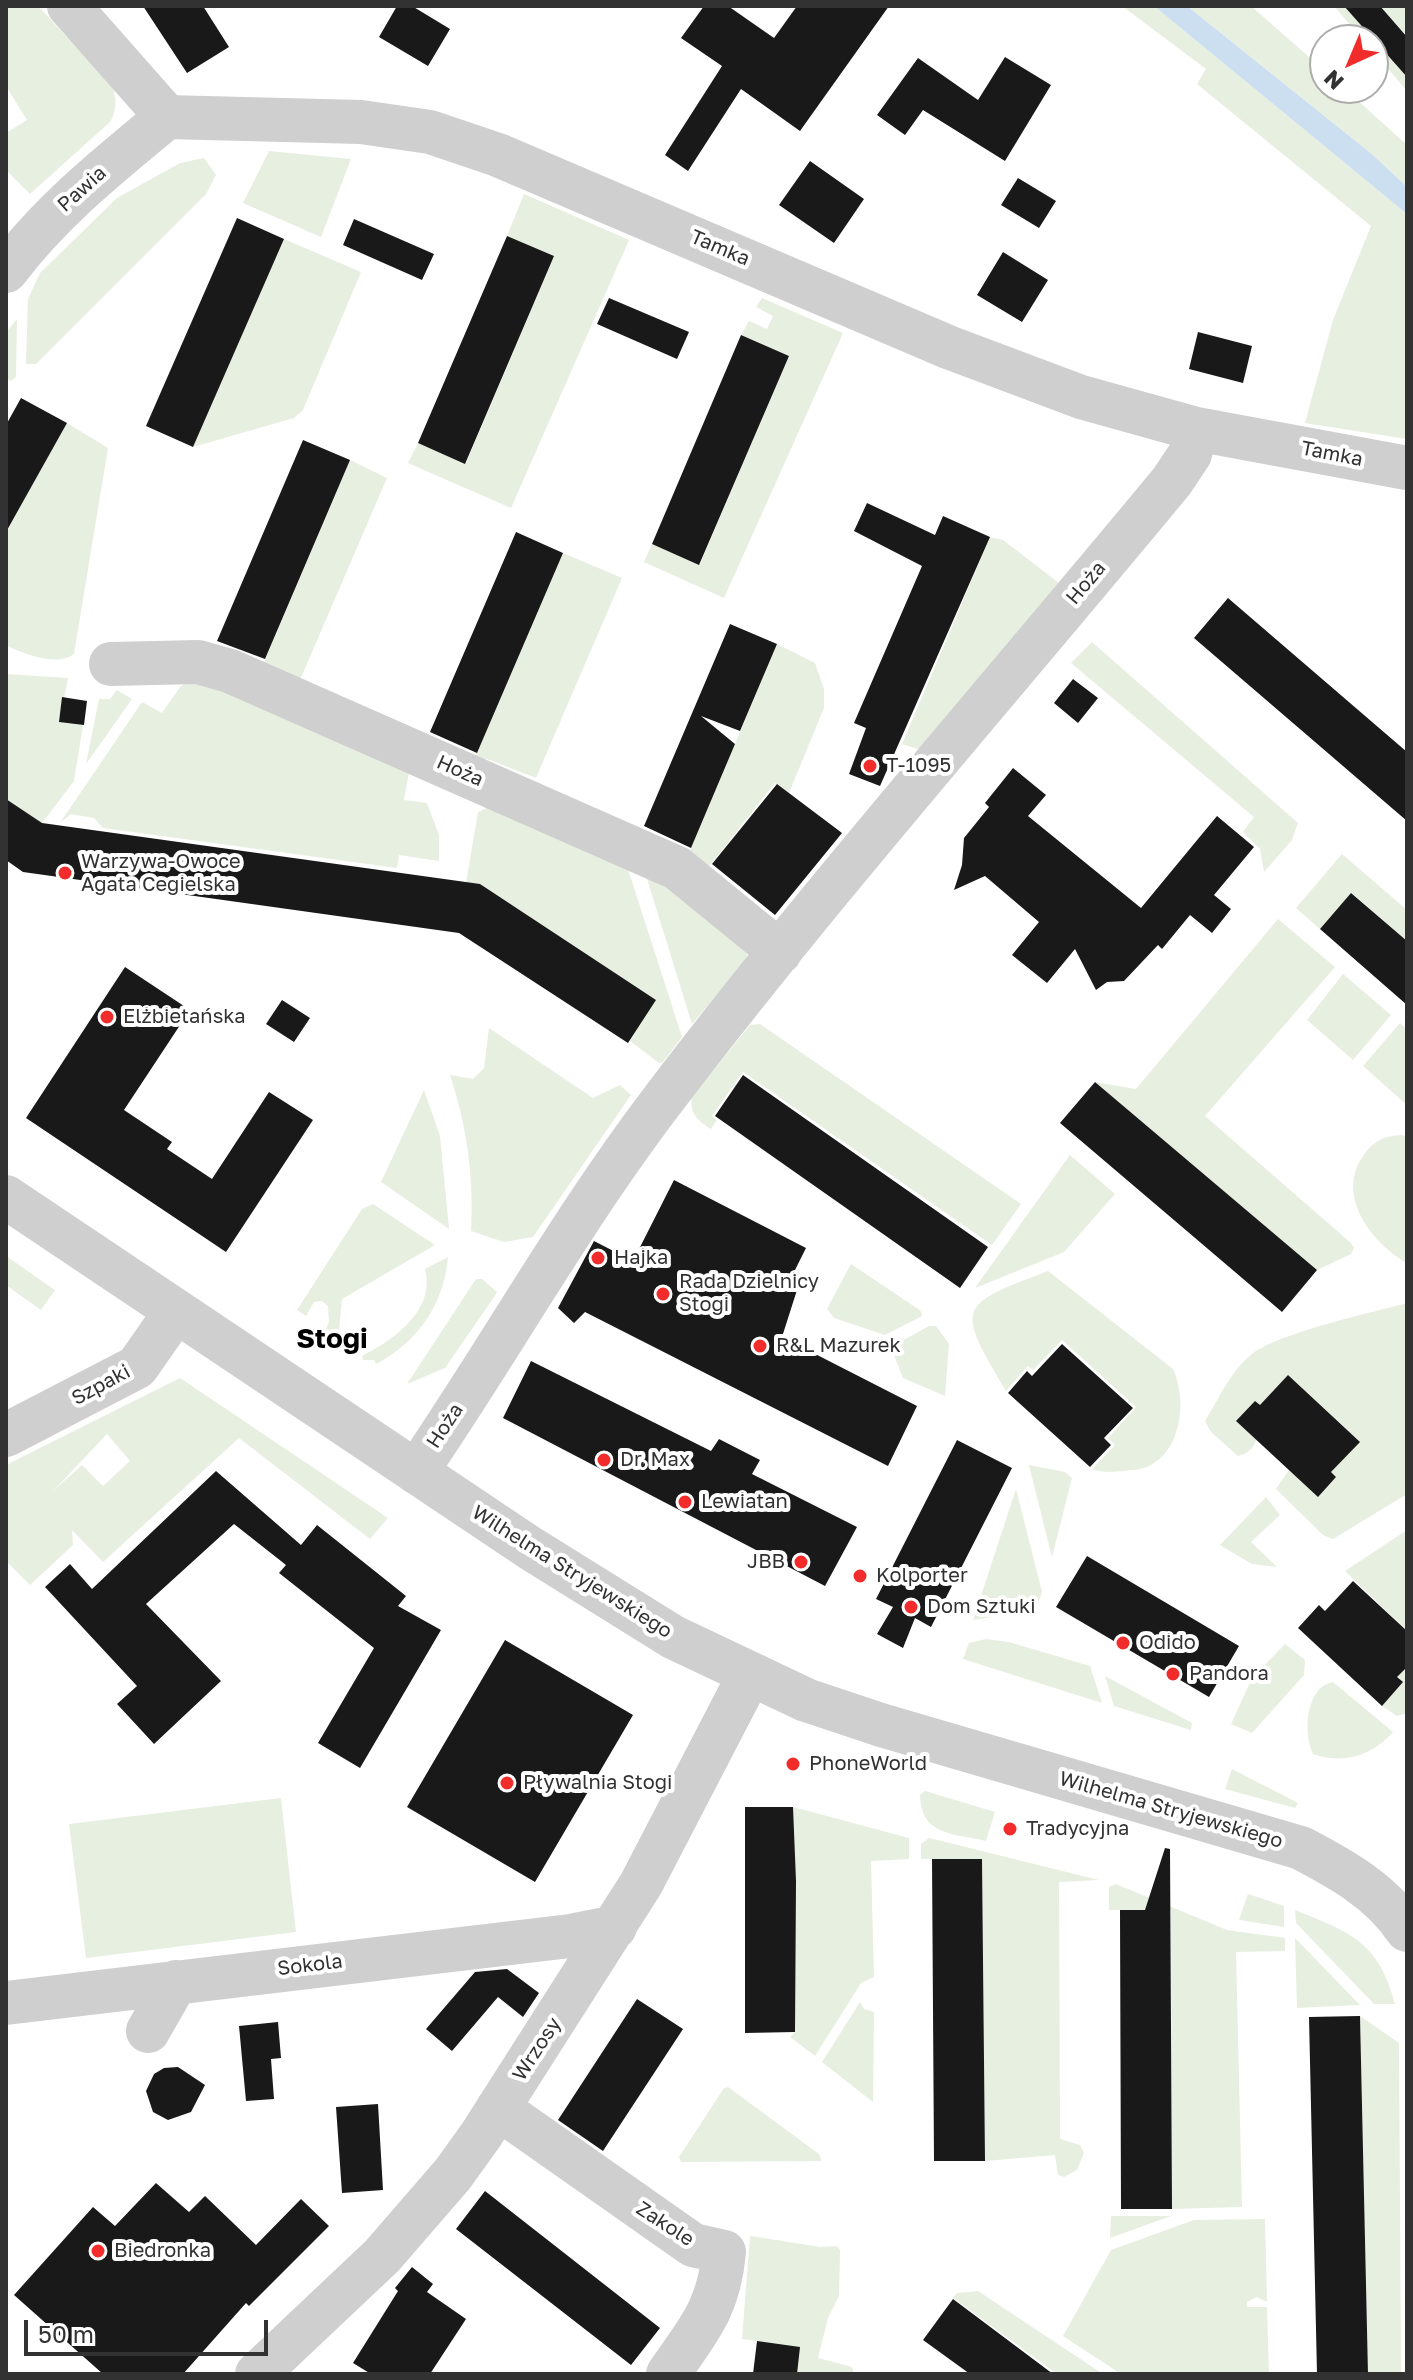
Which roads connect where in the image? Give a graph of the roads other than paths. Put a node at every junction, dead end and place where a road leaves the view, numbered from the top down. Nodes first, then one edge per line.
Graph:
1 (69, 6) edge
2 (167, 117) junction
3 (6, 271) edge
4 (1196, 429) junction
5 (1407, 468) edge
6 (111, 664) dead end
7 (780, 952) junction
8 (6, 1197) edge
9 (176, 1311) junction
10 (6, 1435) edge
11 (416, 1472) junction
12 (750, 1674) junction
13 (615, 1927) junction
14 (1407, 1930) edge
15 (176, 1982) junction
16 (6, 2003) edge
17 (148, 2031) dead end
18 (498, 2108) junction
19 (257, 2374) edge
20 (668, 2374) edge

1 - 2 street
2 - 3 street, Pawia
2 - 4 street, Tamka
4 - 5 street, Tamka
4 - 7 street, Hoża
6 - 7 street, Hoża
7 - 11 street, Hoża
8 - 9 street, Wilhelma Stryjewskiego
9 - 10 street, Szpaki
9 - 11 street, Wilhelma Stryjewskiego
11 - 12 street, Wilhelma Stryjewskiego
12 - 13 street, Wrzosy
12 - 14 street, Wilhelma Stryjewskiego
13 - 15 street, Sokola
13 - 18 street, Wrzosy
15 - 16 street, Sokola
15 - 17 street
18 - 19 street, Wrzosy
18 - 20 street, Zakole

